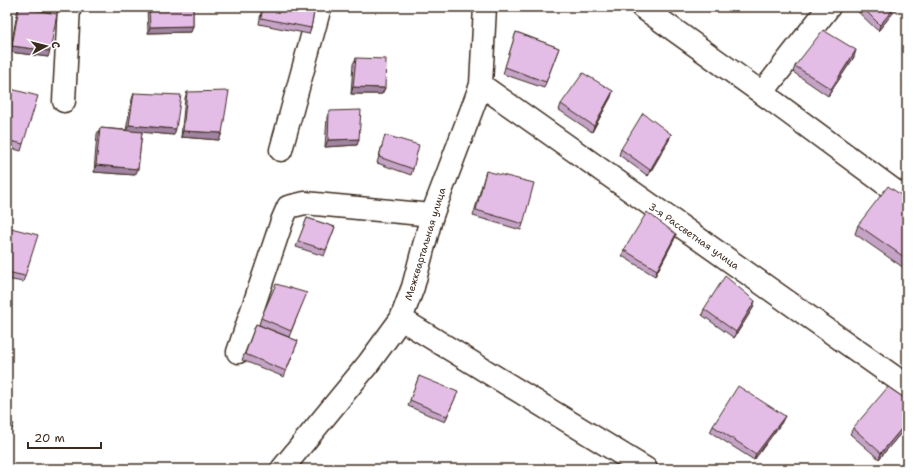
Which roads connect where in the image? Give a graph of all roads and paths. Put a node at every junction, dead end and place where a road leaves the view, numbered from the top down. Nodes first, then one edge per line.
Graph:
1 (69, 7) edge
2 (320, 7) edge
3 (485, 7) edge
4 (642, 7) edge
5 (829, 7) edge
6 (481, 85) junction
7 (762, 93) junction
8 (64, 101) dead end
9 (281, 150) dead end
10 (907, 200) edge
11 (432, 214) junction
12 (401, 319) junction
13 (238, 352) dead end
14 (907, 386) edge
15 (282, 469) edge
16 (646, 469) edge

1 - 8 street
2 - 9 street
3 - 6 street, Межквартальная улица
4 - 7 street
5 - 7 street
6 - 11 street, Межквартальная улица
6 - 14 street, 3-я Рассветная улица
7 - 10 street
11 - 12 street, Межквартальная улица
11 - 13 street
12 - 15 street, Межквартальная улица
12 - 16 street

